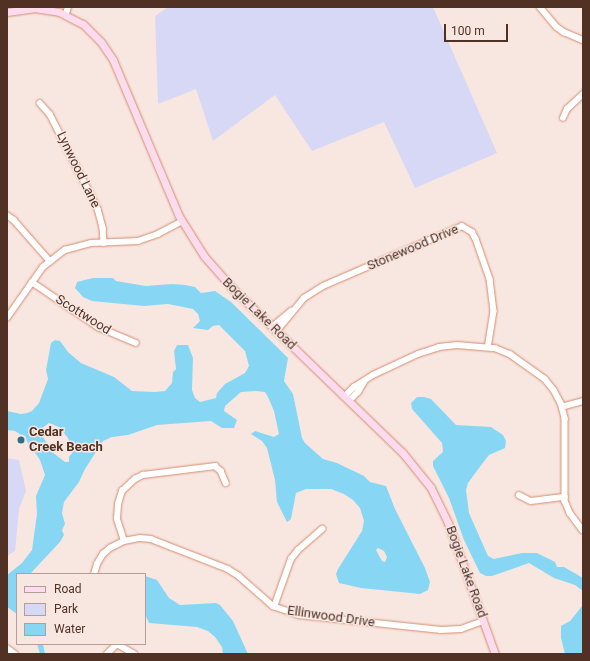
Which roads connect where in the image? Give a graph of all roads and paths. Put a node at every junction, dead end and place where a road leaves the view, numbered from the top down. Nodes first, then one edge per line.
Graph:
1 (540, 7) edge
2 (67, 11) edge
3 (7, 12) edge
4 (583, 40) edge
5 (583, 94) edge
6 (40, 103) dead end
7 (562, 118) dead end
8 (7, 215) edge
9 (182, 221) junction
10 (104, 243) junction
11 (50, 261) junction
12 (32, 282) junction
13 (7, 318) edge
14 (274, 329) junction
15 (136, 343) dead end
16 (488, 347) junction
17 (347, 399) junction
18 (583, 401) edge
19 (562, 407) junction
20 (226, 483) dead end
21 (519, 495) dead end
22 (565, 497) junction
23 (322, 529) dead end
24 (583, 530) edge
25 (124, 541) junction
26 (94, 573) edge
27 (274, 607) junction
28 (483, 621) junction
29 (116, 645) edge
30 (119, 645) edge
31 (7, 648) edge
32 (15, 654) edge
33 (107, 654) edge
34 (134, 654) edge
35 (495, 654) edge

1 - 4 street
2 - 3 main road, Bogie Lake Road
2 - 9 main road, Bogie Lake Road
5 - 7 street
6 - 10 street, Lynwood Lane
8 - 11 street
9 - 10 street
9 - 14 main road, Bogie Lake Road
10 - 11 street
11 - 12 street
12 - 13 street
12 - 15 street, Scottwood
14 - 16 street, Stonewood Drive
14 - 17 main road, Bogie Lake Road
16 - 17 street
16 - 19 street
17 - 28 main road, Bogie Lake Road
18 - 19 street
19 - 22 street
20 - 25 street
21 - 22 street
22 - 24 street
23 - 27 street
25 - 26 street, Ellinwood Drive
25 - 27 street, Ellinwood Drive
27 - 28 street, Ellinwood Drive
28 - 35 main road, Bogie Lake Road
29 - 33 street
30 - 34 street
31 - 32 street

